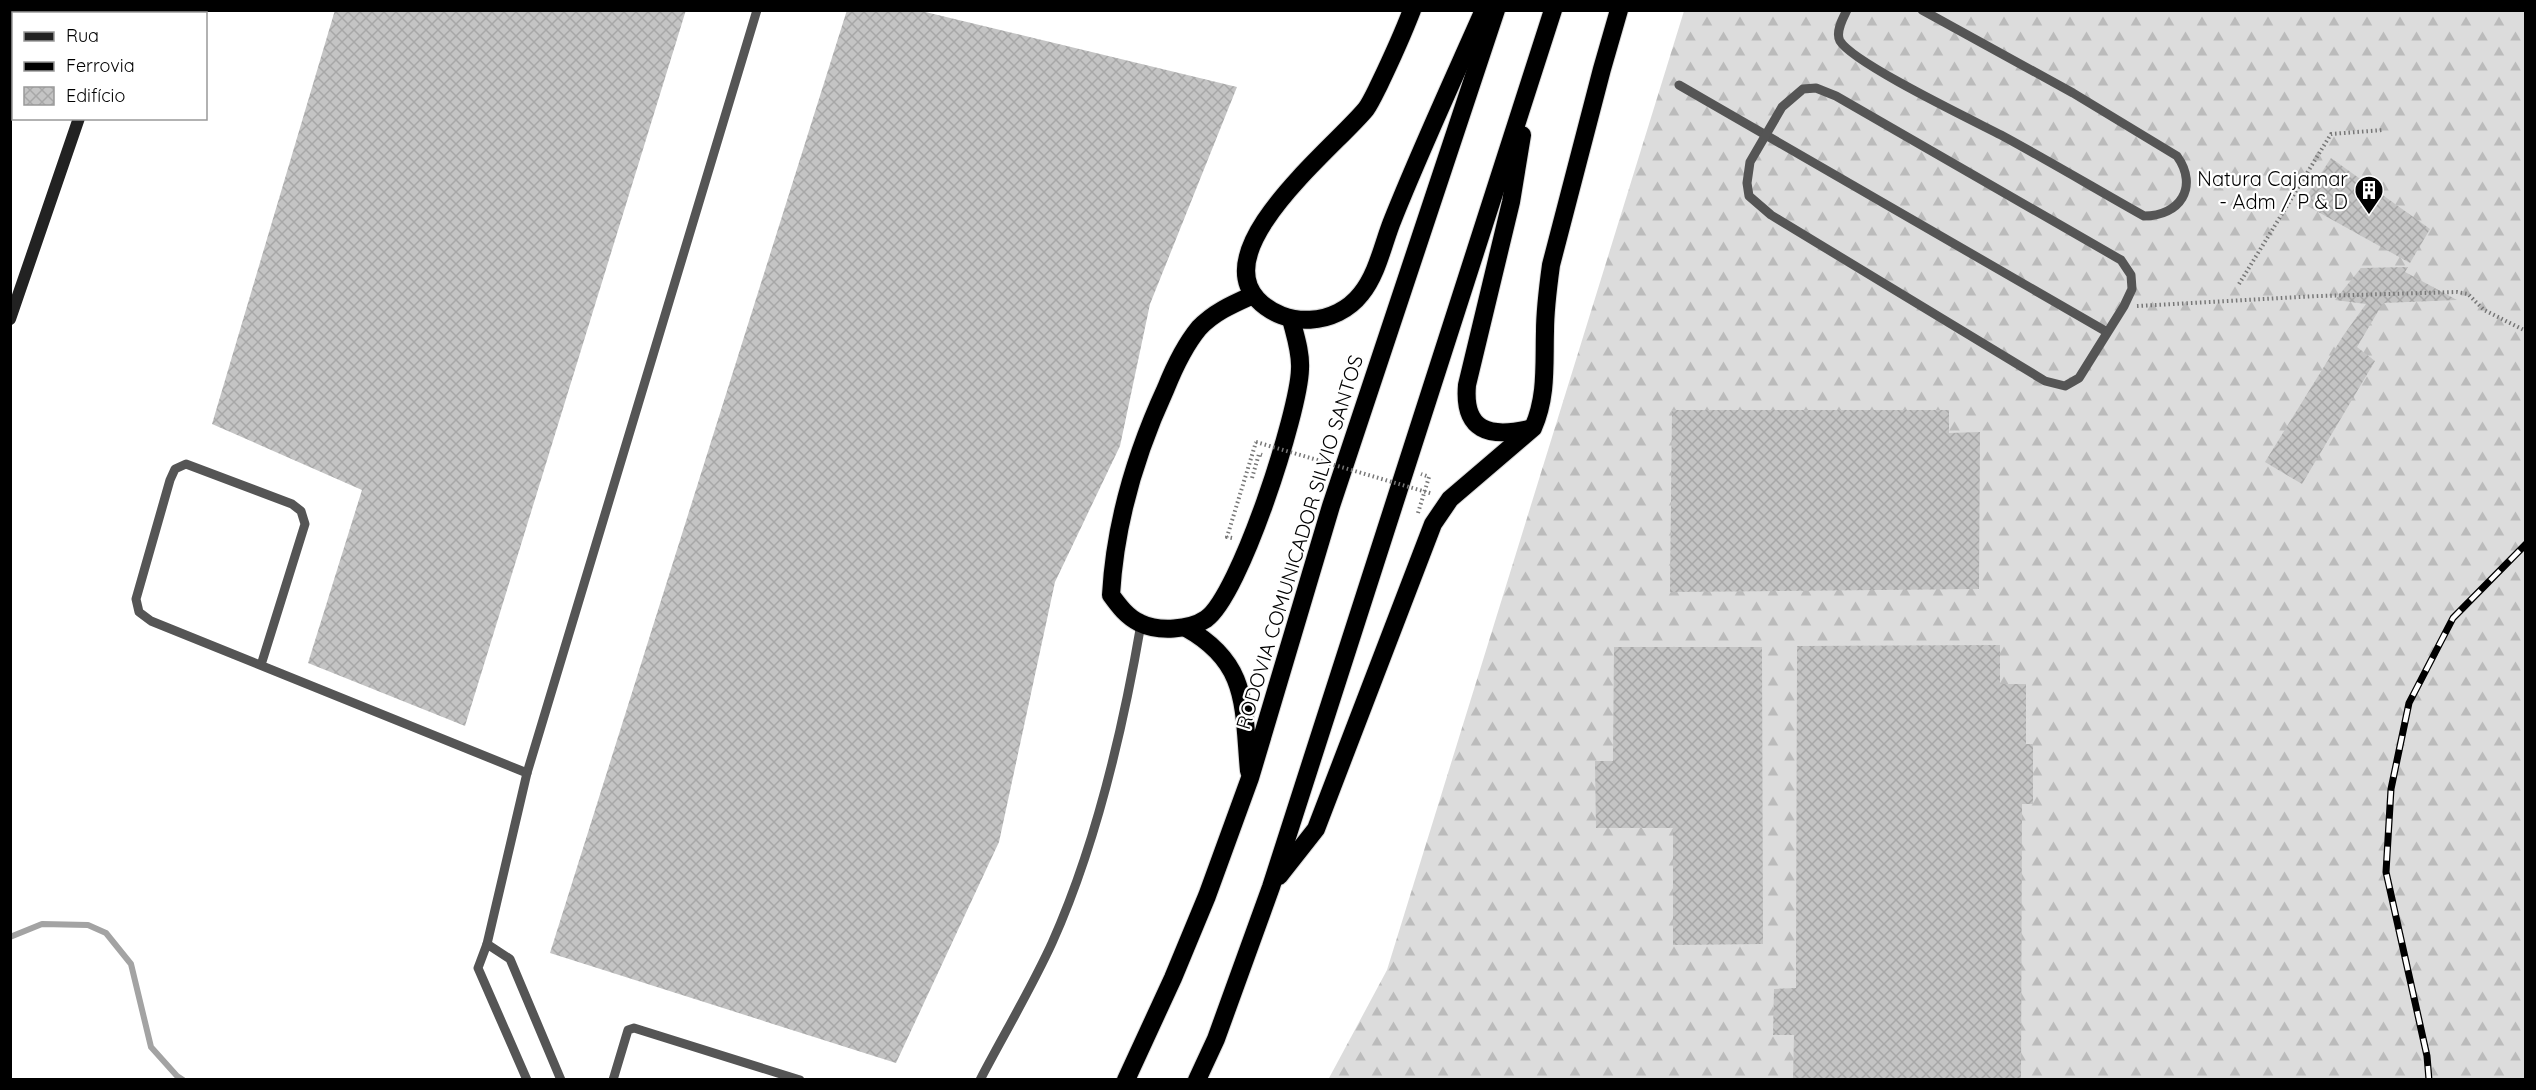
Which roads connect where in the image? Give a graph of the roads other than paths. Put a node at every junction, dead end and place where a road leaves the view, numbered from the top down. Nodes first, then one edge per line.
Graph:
1 (757, 10) edge
2 (1412, 10) edge
3 (1484, 10) edge
4 (1496, 10) edge
5 (1553, 10) edge
6 (1619, 10) edge
7 (1847, 10) edge
8 (1922, 10) edge
9 (1528, 85) junction
10 (1679, 85) dead end
11 (77, 120) edge
12 (1766, 136) junction
13 (1253, 295) junction
14 (10, 319) edge
15 (1291, 319) junction
16 (2107, 332) junction
17 (1533, 428) junction
18 (1140, 624) junction
19 (1186, 628) junction
20 (261, 665) junction
21 (527, 773) junction
22 (1250, 778) junction
23 (1271, 887) junction
24 (488, 944) junction
25 (526, 1080) edge
26 (561, 1080) edge
27 (613, 1080) edge
28 (800, 1080) edge
29 (980, 1080) edge
30 (1126, 1080) edge
31 (1197, 1080) edge

1 - 21 lane
2 - 13 highway
3 - 15 highway
4 - 22 highway, RODOVIA COMUNICADOR SILVIO SANTOS
5 - 9 highway
6 - 17 highway
7 - 8 lane
9 - 17 highway
9 - 23 highway
10 - 12 lane
11 - 14 main road
12 - 16 lane
12 - 16 lane
12 - 16 lane
13 - 15 highway
13 - 18 highway
15 - 19 highway
17 - 23 highway
18 - 19 highway
18 - 29 lane
19 - 22 highway
20 - 20 lane
20 - 21 lane
21 - 24 lane
22 - 30 highway, RODOVIA COMUNICADOR SILVIO SANTOS
23 - 31 highway
24 - 25 lane
24 - 26 lane
27 - 28 lane

